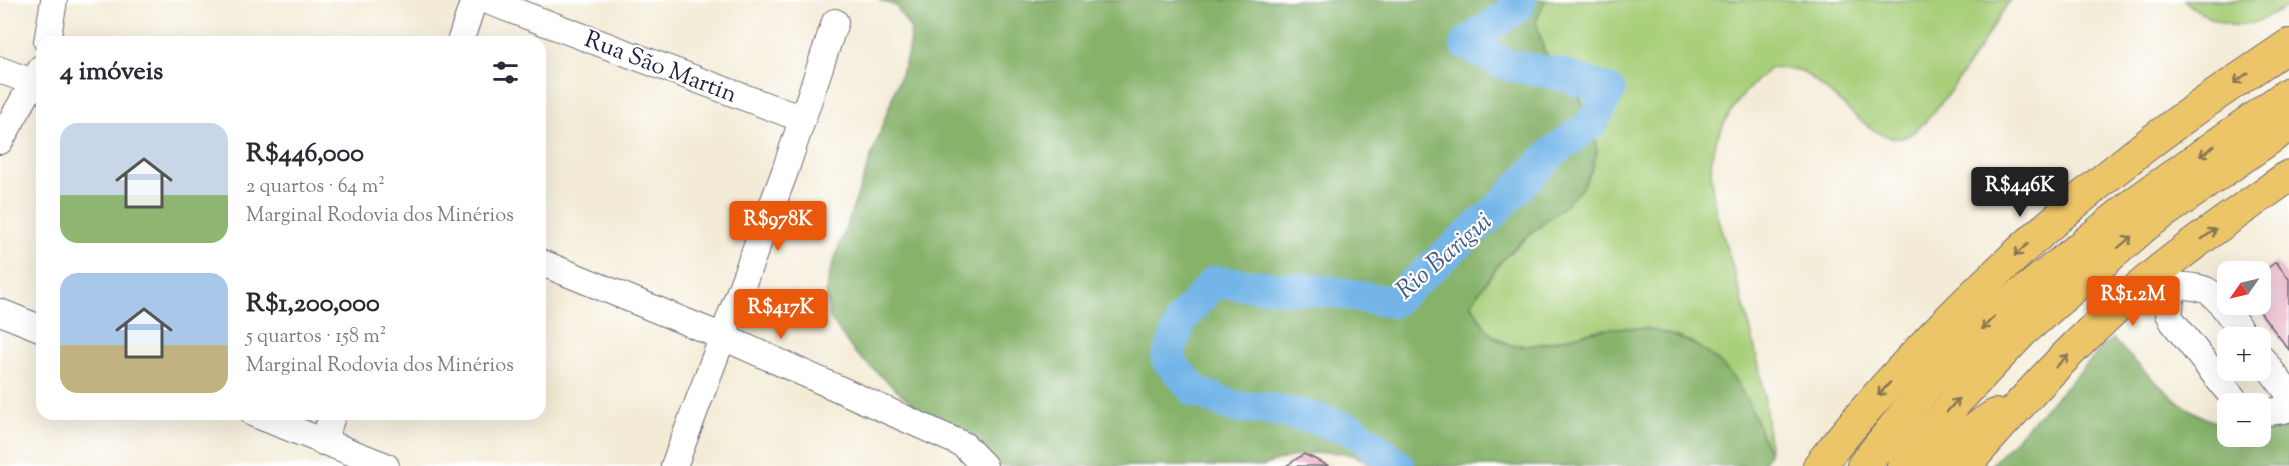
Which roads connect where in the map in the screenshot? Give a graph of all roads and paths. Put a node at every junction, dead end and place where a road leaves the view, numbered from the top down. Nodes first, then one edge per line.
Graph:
1 (54, 0) edge
2 (474, 0) edge
3 (485, 0) edge
4 (835, 22) dead end
5 (48, 36) edge
6 (462, 36) edge
7 (2289, 45) edge
8 (0, 70) edge
9 (36, 77) edge
10 (36, 84) edge
11 (2289, 93) edge
12 (802, 119) junction
13 (2289, 125) edge
14 (0, 141) edge
15 (2289, 176) edge
16 (546, 264) edge
17 (2170, 275) junction
18 (0, 312) edge
19 (36, 327) edge
20 (2238, 327) edge
21 (723, 337) junction
22 (2271, 370) edge
23 (2034, 389) junction
24 (2229, 393) edge
25 (2289, 394) edge
26 (2289, 405) edge
27 (2271, 412) edge
28 (269, 420) edge
29 (331, 420) edge
30 (323, 442) junction
31 (386, 466) edge
32 (674, 466) edge
33 (984, 466) edge
34 (1819, 466) edge
35 (1863, 466) edge
36 (1903, 466) edge
37 (1919, 466) edge
38 (1965, 466) edge

1 - 5 street
2 - 6 street
3 - 12 street, Rua São Martin
4 - 12 street
7 -> 34 main road
8 - 9 street
10 - 14 street
11 -> 35 main road
12 - 21 street
36 -> 13 main road
17 -> 15 main road
16 - 21 street
17 - 20 street
23 -> 17 main road
17 - 24 street
18 - 19 street
21 - 32 street
21 - 33 street
22 - 25 street
23 - 37 main road
23 - 38 main road
26 - 27 street
28 - 30 street
29 - 30 street
30 - 31 street

